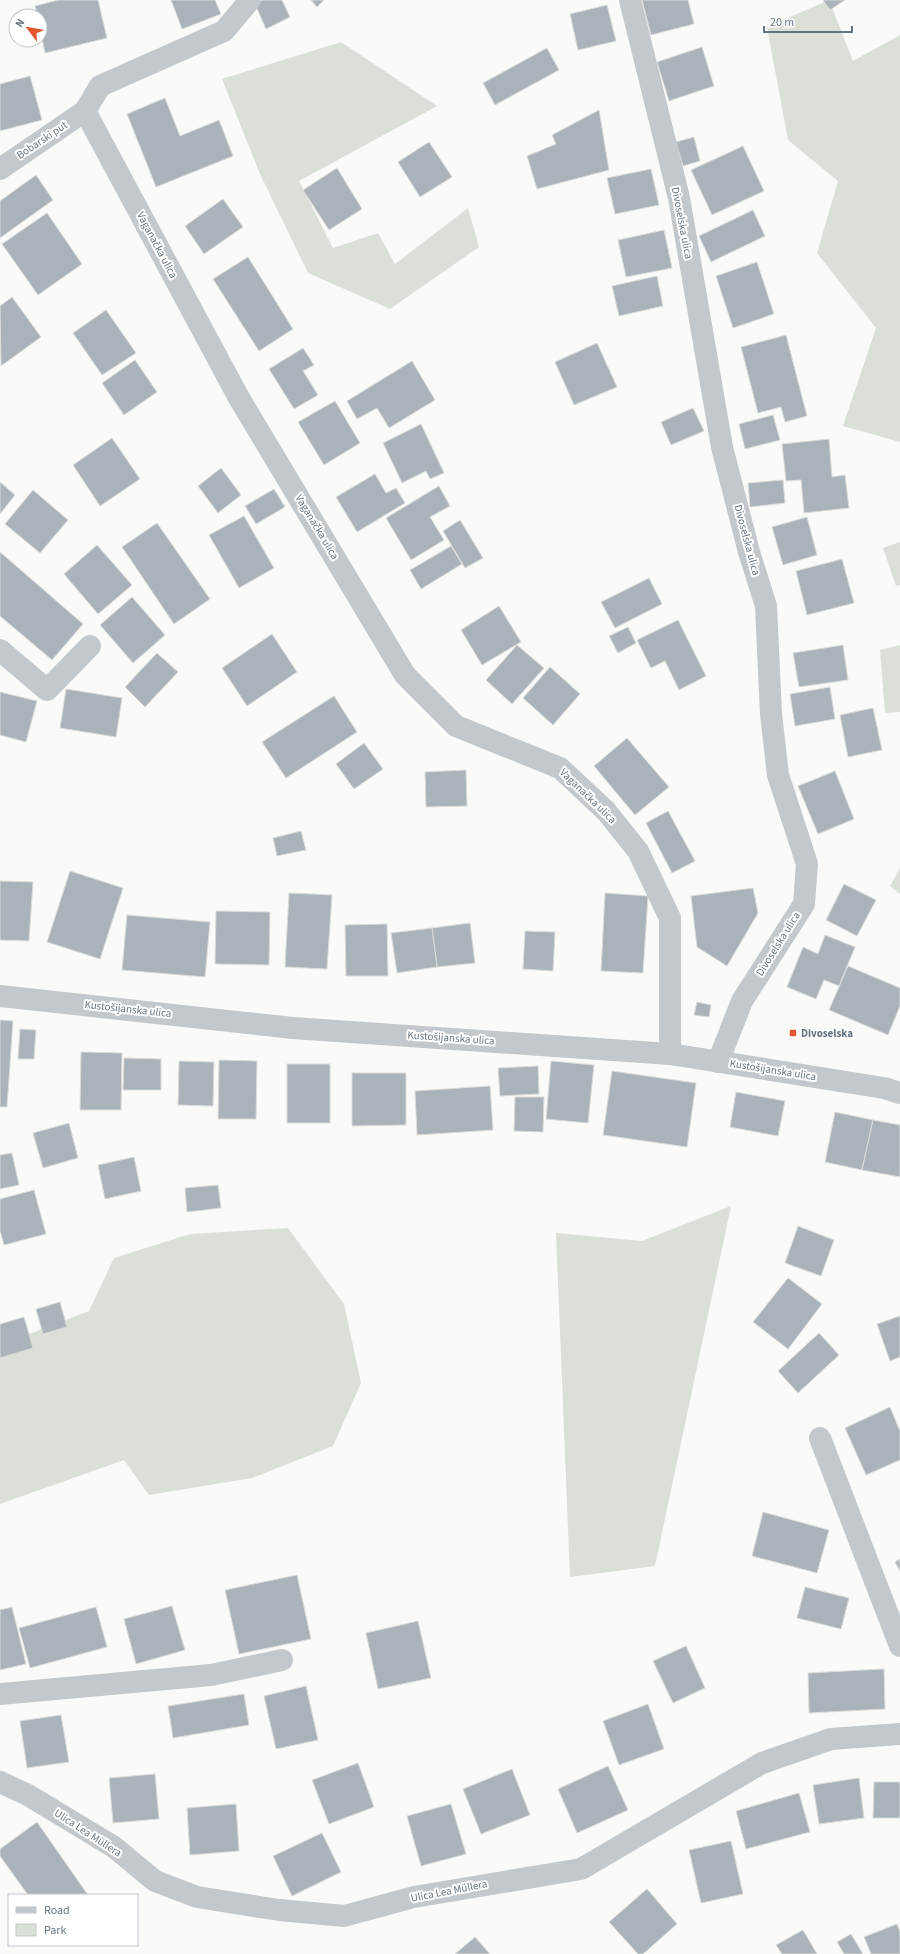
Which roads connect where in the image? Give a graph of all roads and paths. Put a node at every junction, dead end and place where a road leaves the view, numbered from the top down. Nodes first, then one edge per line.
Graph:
1 (250, 0) edge
2 (630, 0) edge
3 (85, 112) junction
4 (0, 169) edge
5 (90, 646) dead end
6 (0, 650) edge
7 (0, 996) edge
8 (670, 1054) junction
9 (718, 1062) junction
10 (900, 1093) edge
11 (820, 1438) dead end
12 (900, 1646) edge
13 (282, 1660) dead end
14 (0, 1694) edge
15 (900, 1734) edge
16 (0, 1782) edge

1 - 3 street
2 - 9 street, Divoselska ulica
3 - 4 street, Bobarski put
3 - 8 street, Vaganačka ulica
5 - 6 street
7 - 8 street, Kustošijanska ulica
8 - 9 street, Kustošijanska ulica
9 - 10 street, Kustošijanska ulica
11 - 12 street
13 - 14 street
15 - 16 street, Ulica Lea Müllera

